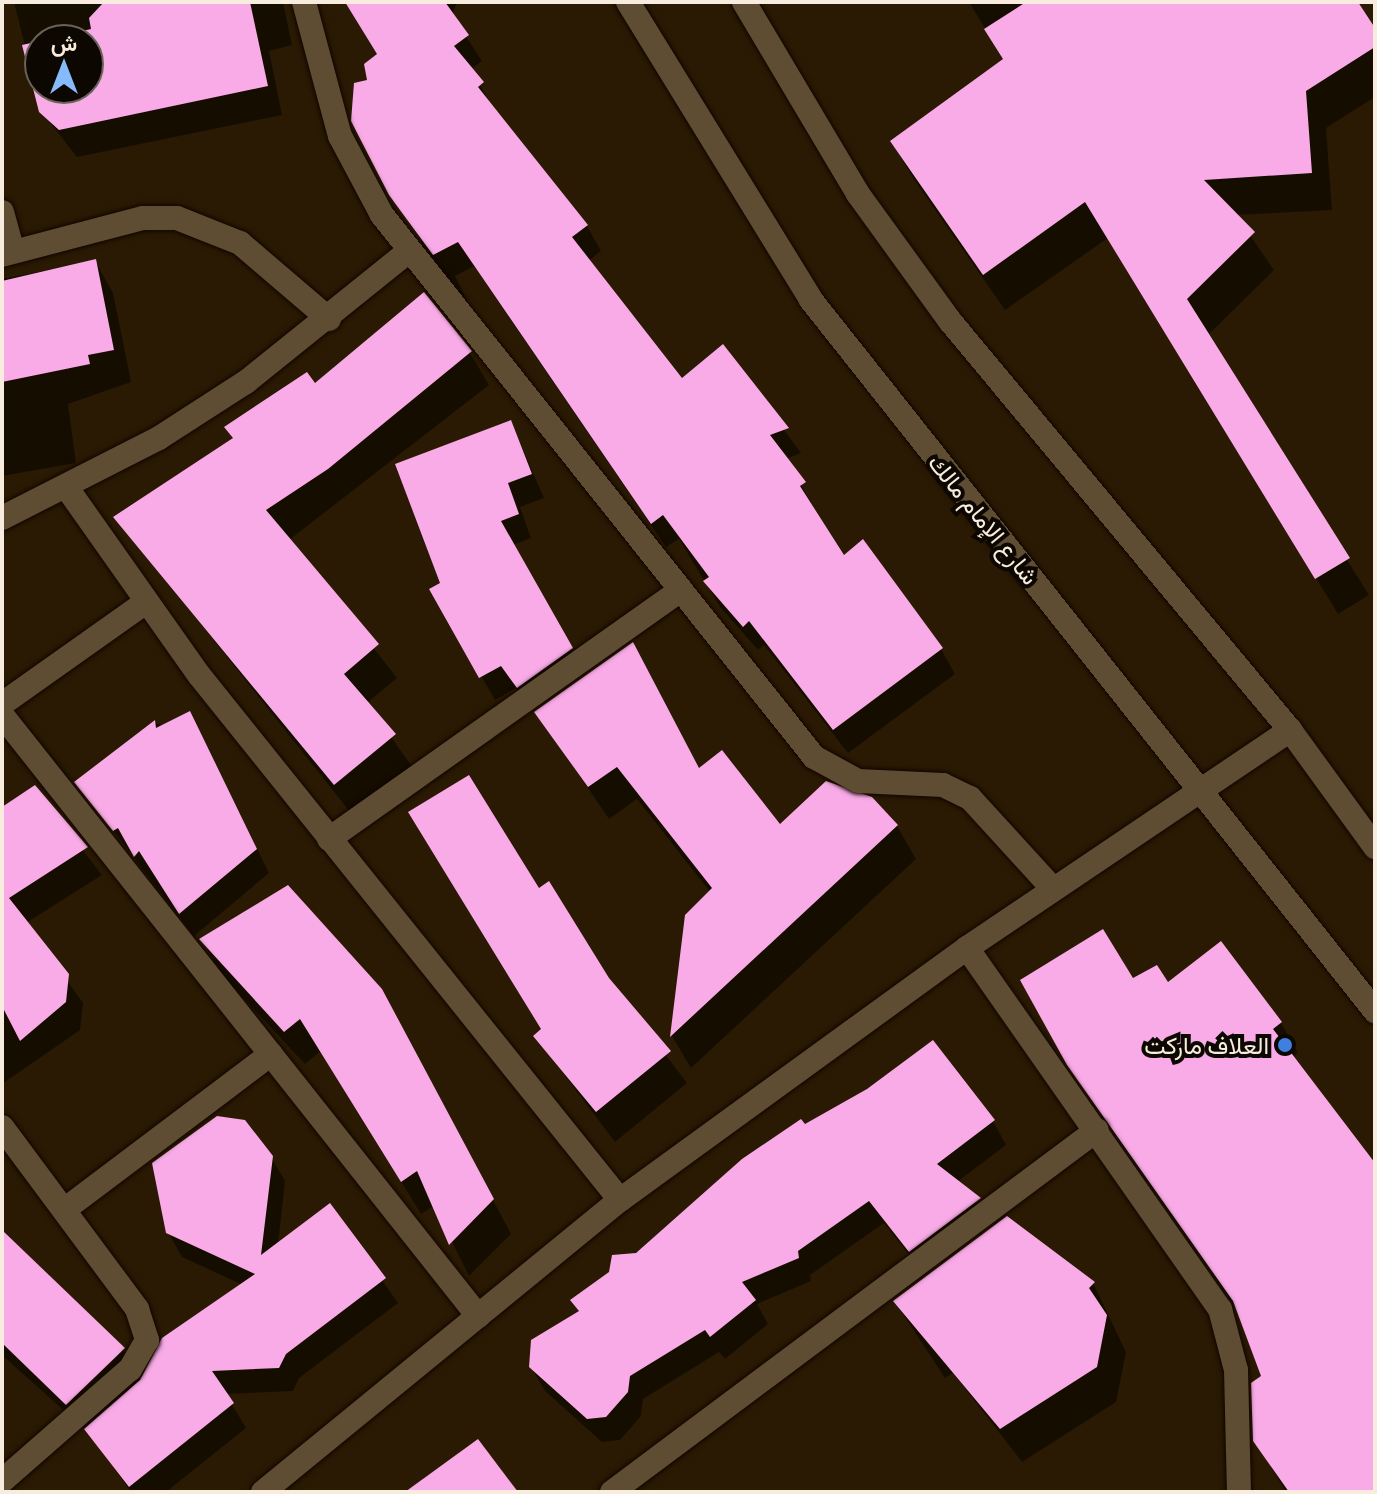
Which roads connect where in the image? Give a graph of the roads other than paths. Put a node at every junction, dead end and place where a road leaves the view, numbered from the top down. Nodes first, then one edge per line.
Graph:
1 (304, 2) edge
2 (628, 2) edge
3 (744, 2) edge
4 (2, 212) edge
5 (409, 251) junction
6 (8, 254) edge
7 (329, 319) junction
8 (67, 488) junction
9 (2, 518) edge
10 (681, 590) junction
11 (146, 602) junction
12 (2, 704) edge
13 (2, 715) edge
14 (1290, 730) junction
15 (1204, 792) junction
16 (329, 839) junction
17 (1375, 847) edge
18 (1053, 889) junction
19 (967, 948) junction
20 (1375, 1011) edge
21 (271, 1054) junction
22 (2, 1127) edge
23 (1097, 1130) junction
24 (620, 1200) junction
25 (64, 1210) junction
26 (478, 1316) junction
27 (2, 1484) edge
28 (7, 1492) edge
29 (263, 1492) edge
30 (612, 1492) edge
31 (1239, 1492) edge

1 - 5 street
2 - 15 street, شارع الإمام مالك
3 - 14 street
4 - 6 street
5 - 7 street
5 - 10 street
6 - 7 street
7 - 8 street
8 - 9 street
8 - 11 street
10 - 16 street
10 - 18 street
11 - 12 street
11 - 16 street
13 - 21 street
14 - 15 street
14 - 17 street
15 - 18 street
15 - 20 street, شارع الإمام مالك
16 - 24 street
18 - 19 street
19 - 23 street
19 - 24 street
21 - 25 street
21 - 26 street
22 - 25 street
23 - 30 street
23 - 31 street
24 - 26 street
25 - 27 street
26 - 29 street
27 - 28 street

